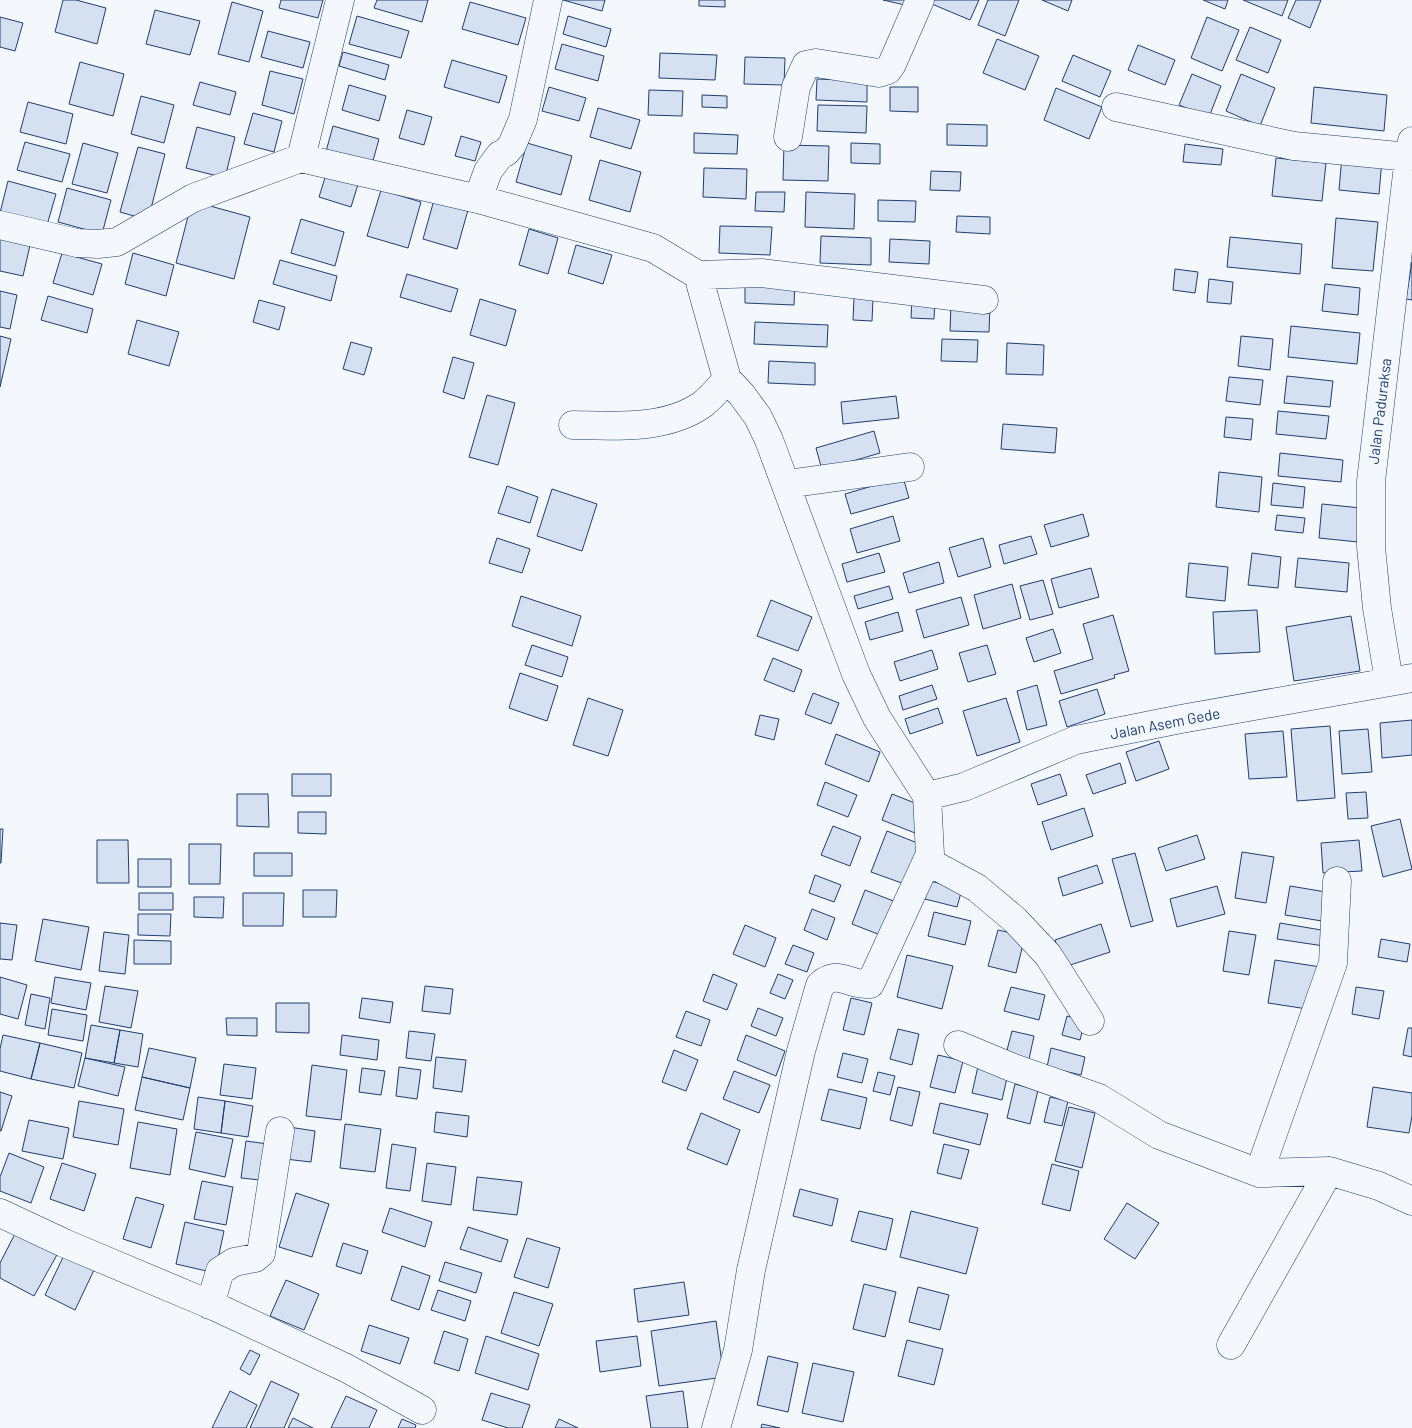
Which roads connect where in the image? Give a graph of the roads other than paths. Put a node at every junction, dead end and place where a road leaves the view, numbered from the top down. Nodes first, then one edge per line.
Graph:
1 (340, 0) edge
2 (548, 0) edge
3 (920, 0) edge
4 (1116, 107) dead end
5 (788, 137) dead end
6 (1410, 149) edge
7 (301, 158) junction
8 (478, 199) junction
9 (0, 225) edge
10 (698, 275) junction
11 (984, 300) dead end
12 (727, 379) junction
13 (573, 425) dead end
14 (910, 466) dead end
15 (787, 484) junction
16 (1401, 679) edge
17 (927, 796) junction
18 (927, 860) junction
19 (1337, 881) dead end
20 (1090, 1021) dead end
21 (958, 1046) dead end
22 (280, 1130) dead end
23 (1329, 1171) junction
24 (1259, 1173) junction
25 (1412, 1201) edge
26 (0, 1213) edge
27 (210, 1305) junction
28 (1231, 1345) dead end
29 (422, 1410) dead end
30 (716, 1428) edge

1 - 7 street
2 - 8 street
3 - 5 street
4 - 6 street
6 - 16 street, Jalan Paduraksa
7 - 8 street
7 - 9 street
8 - 10 street
10 - 11 street
10 - 12 street
12 - 13 street
12 - 15 street
14 - 15 street
15 - 17 street
16 - 17 street, Jalan Asem Gede
17 - 18 street
18 - 20 street
18 - 30 street
19 - 24 street
21 - 24 street
22 - 27 street
23 - 24 street
23 - 25 street
23 - 28 street
26 - 27 street
27 - 29 street

